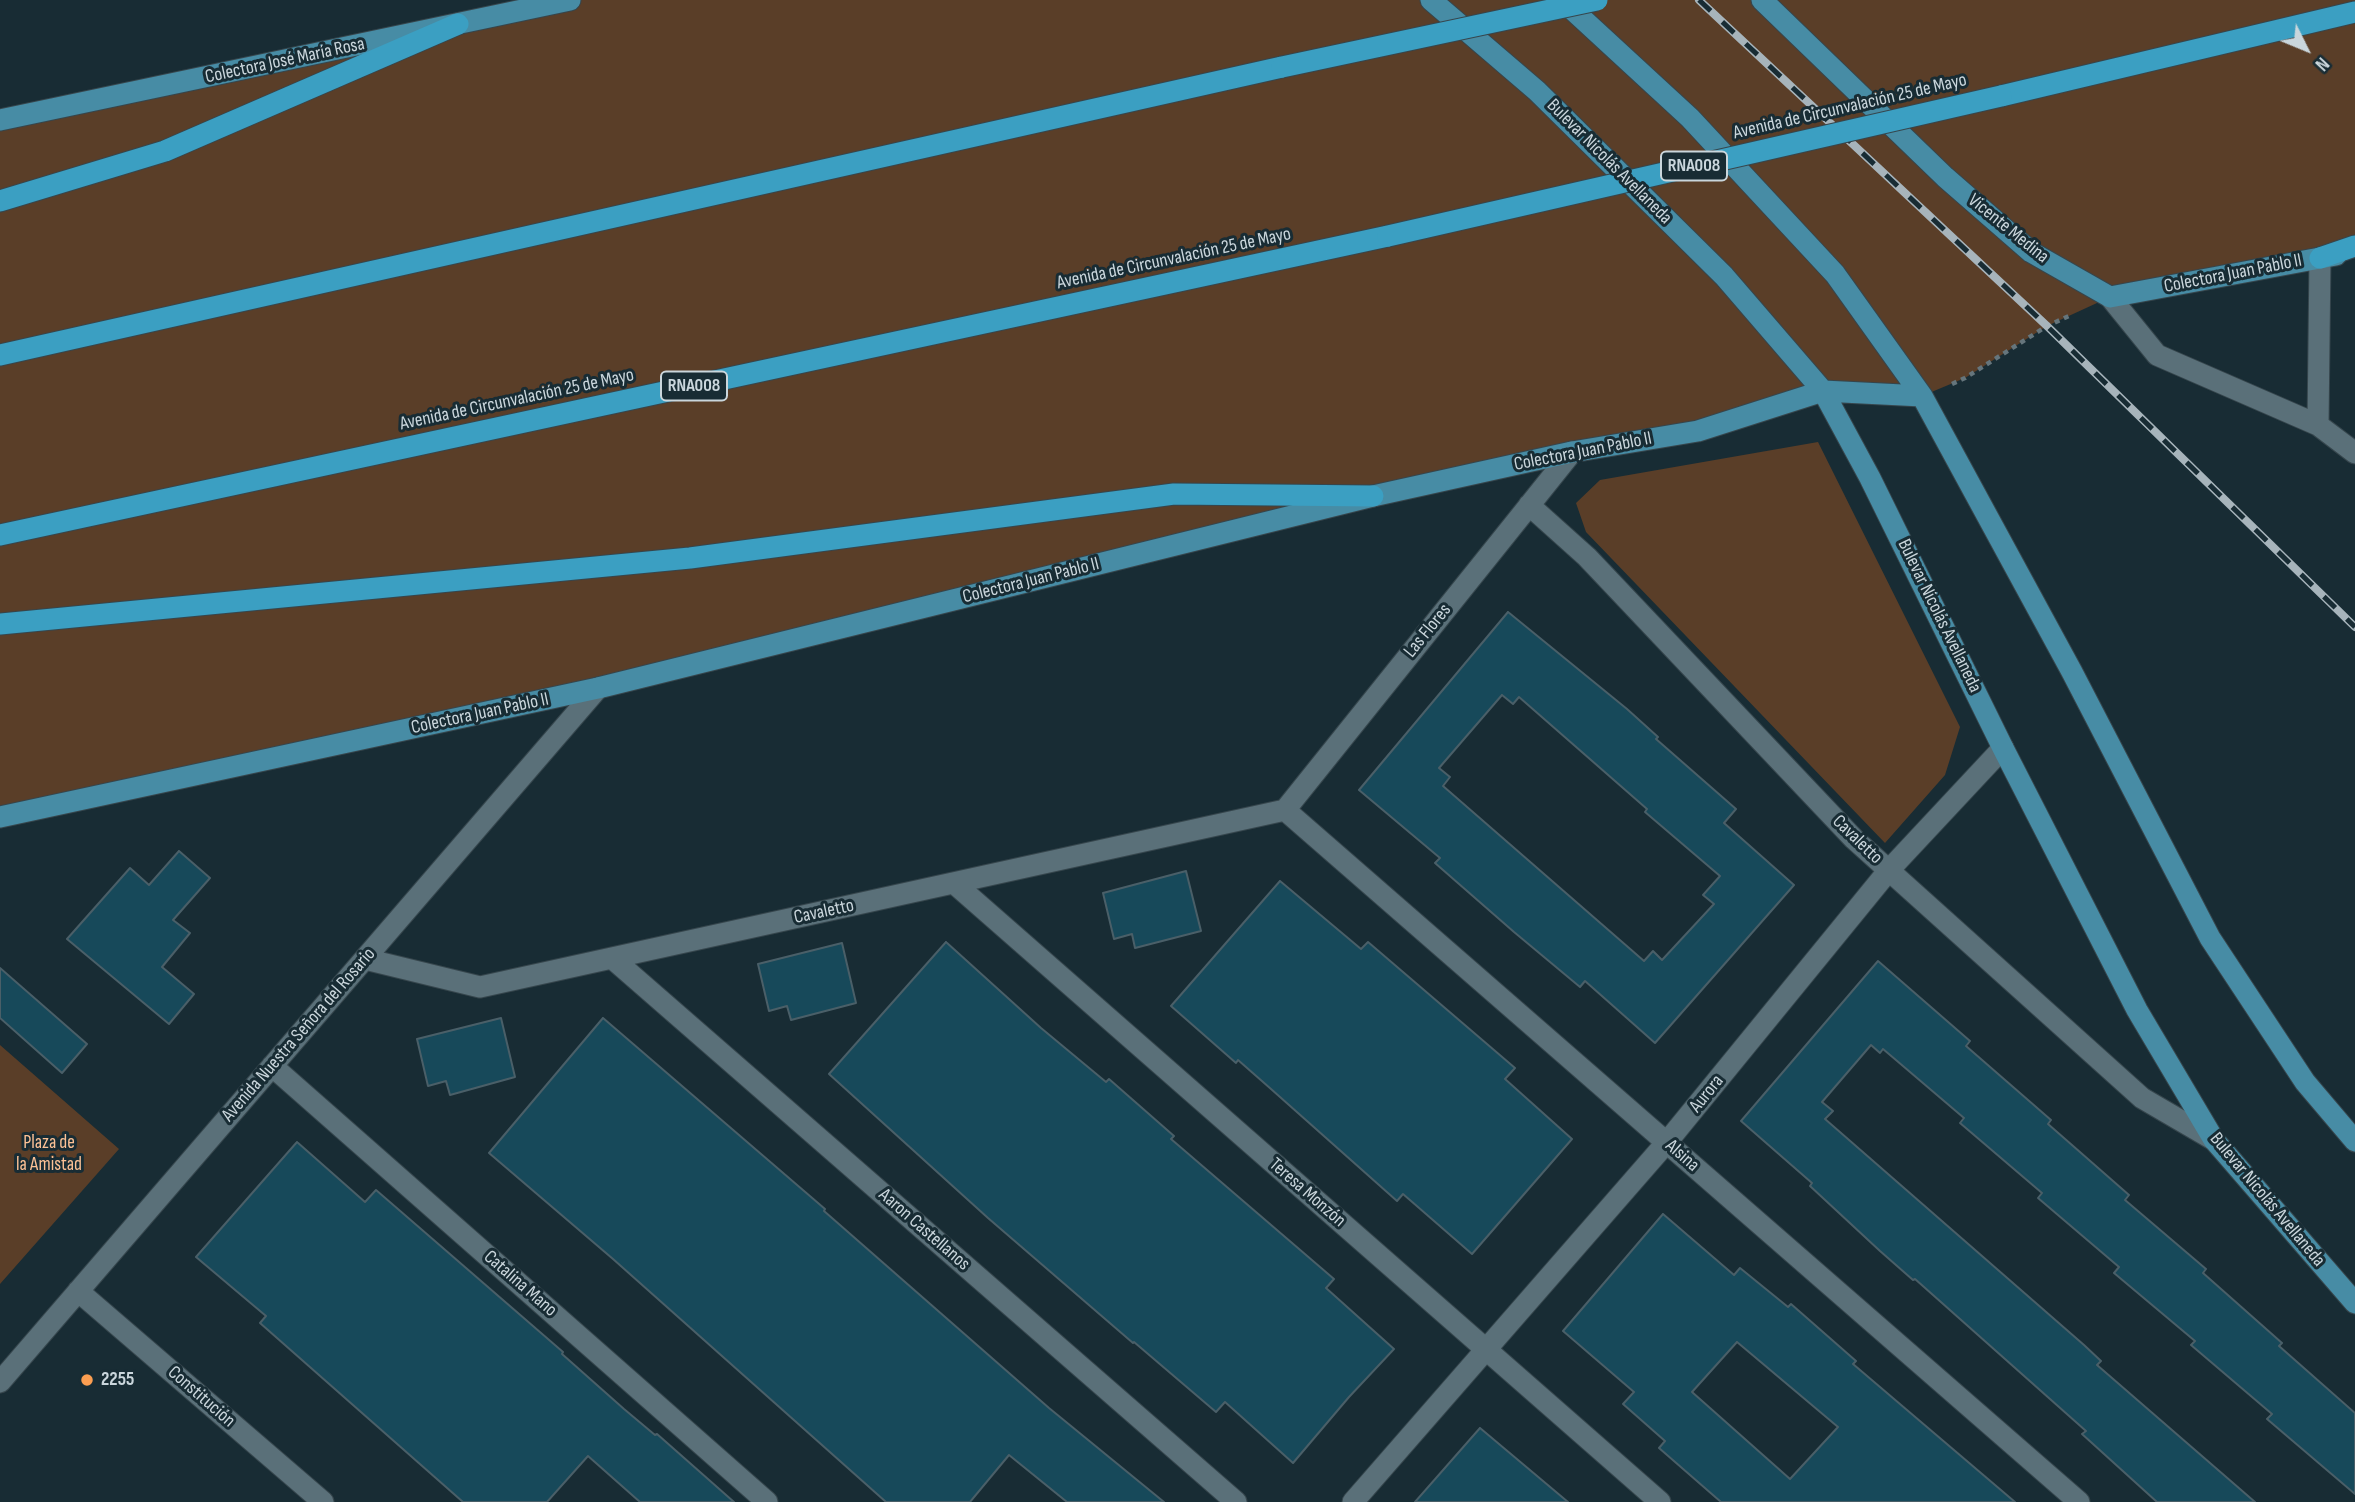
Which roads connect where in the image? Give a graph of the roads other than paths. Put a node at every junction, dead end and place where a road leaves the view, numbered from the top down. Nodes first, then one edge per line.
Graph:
1 (570, 0) edge
2 (1431, 0) edge
3 (1562, 0) edge
4 (1597, 0) edge
5 (1762, 0) edge
6 (2355, 12) edge
7 (458, 24) junction
8 (0, 121) edge
9 (0, 201) edge
10 (2355, 249) edge
11 (2320, 258) junction
12 (2110, 297) junction
13 (0, 355) edge
14 (1823, 391) junction
15 (1922, 396) junction
16 (2318, 425) junction
17 (1572, 452) junction
18 (2355, 453) edge
19 (1373, 496) junction
20 (1529, 505) junction
21 (0, 535) edge
22 (0, 624) edge
23 (598, 688) junction
24 (2003, 748) junction
25 (1285, 810) junction
26 (0, 817) edge
27 (1889, 870) junction
28 (954, 883) junction
29 (612, 958) junction
30 (365, 959) junction
31 (272, 1066) junction
32 (2214, 1140) junction
33 (2355, 1141) edge
34 (1667, 1142) junction
35 (78, 1291) junction
36 (2355, 1303) edge
37 (1486, 1350) junction
38 (0, 1382) edge
39 (323, 1502) edge
40 (767, 1502) edge
41 (1236, 1502) edge
42 (1353, 1502) edge
43 (1660, 1502) edge
44 (2079, 1502) edge

1 - 7 main road, Colectora José María Rosa
2 - 14 main road, Bulevar Nicolás Avellaneda
3 - 15 main road
4 - 13 highway, bridge
5 - 12 main road, Vicente Medina
6 - 21 highway, Avenida de Circunvalación 25 de Mayo / RNA008, bridge
7 - 8 main road, Colectora José María Rosa
7 - 9 highway
10 - 11 highway
11 - 12 main road, Colectora Juan Pablo II
11 - 16 street
12 - 16 street, Vicente Medina
14 - 15 main road, Colectora Juan Pablo II
14 - 17 main road, Colectora Juan Pablo II
14 - 24 main road, Bulevar Nicolás Avellaneda
15 - 33 main road
16 - 18 street, Vicente Medina
17 - 19 main road, Colectora Juan Pablo II
17 - 20 street, Las Flores
19 - 22 highway
19 - 23 main road, Colectora Juan Pablo II
20 - 25 street, Las Flores
20 - 27 street, Cavaletto
23 - 26 main road, Colectora Juan Pablo II
23 - 30 street, Avenida Nuestra Señora del Rosario
24 - 27 street, Aurora
24 - 32 main road, Bulevar Nicolás Avellaneda
25 - 28 street, Cavaletto
25 - 34 street, Alsina
27 - 32 street, Cavaletto
27 - 34 street, Aurora
28 - 29 street, Cavaletto
28 - 37 street, Teresa Monzón
29 - 30 street, Cavaletto
29 - 41 street, Aaron Castellanos
30 - 31 street, Avenida Nuestra Señora del Rosario
31 - 35 street, Avenida Nuestra Señora del Rosario
31 - 40 street, Catalina Mano
32 - 36 main road, Bulevar Nicolás Avellaneda
34 - 37 street, Aurora
34 - 44 street, Alsina
35 - 38 street, Avenida Nuestra Señora del Rosario
35 - 39 street, Constitución
37 - 42 street, Aurora
37 - 43 street, Teresa Monzón

